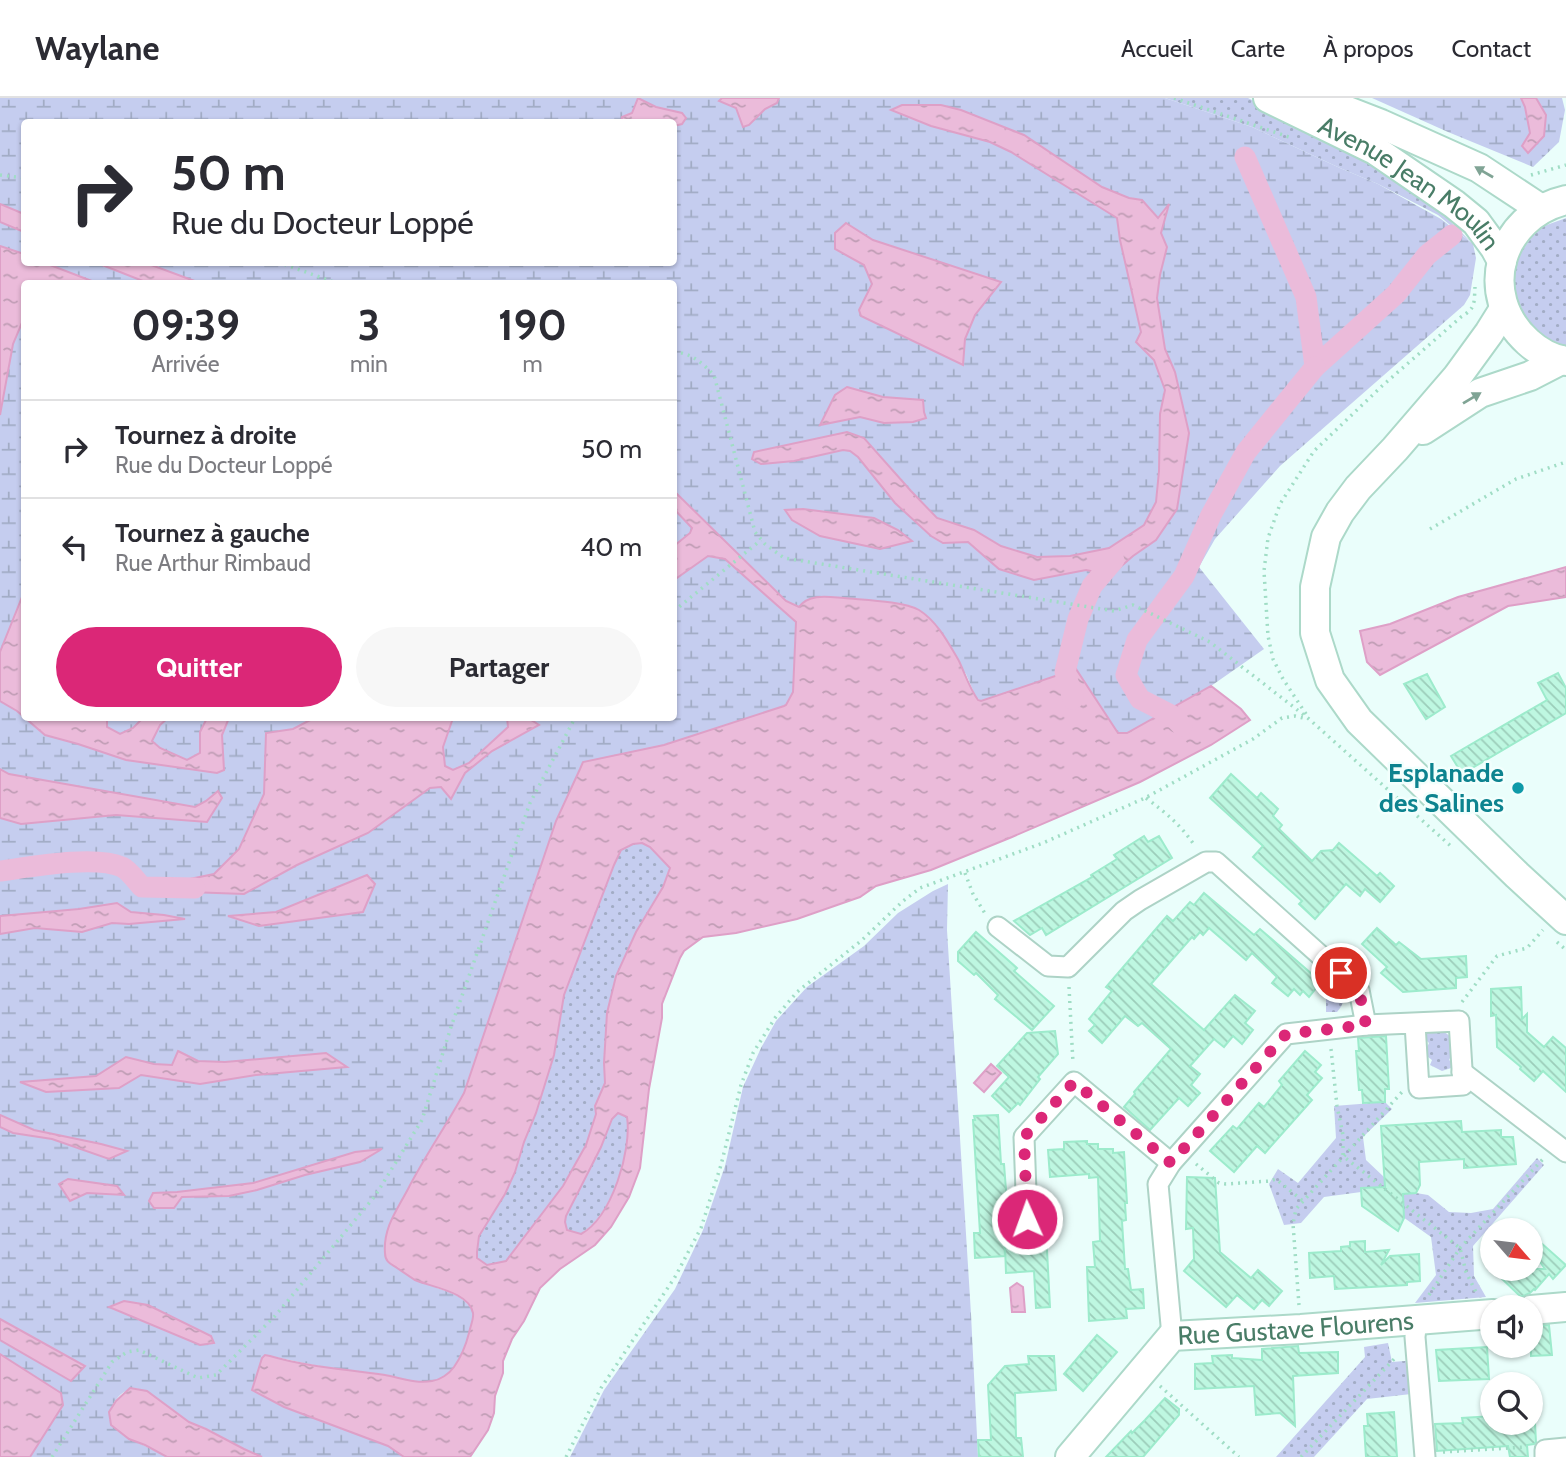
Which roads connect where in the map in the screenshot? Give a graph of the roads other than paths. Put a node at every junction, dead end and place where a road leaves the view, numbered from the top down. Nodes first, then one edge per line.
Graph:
1 (1268, 98) edge
2 (1314, 98) edge
3 (1554, 205) edge
4 (1502, 261) junction
5 (1504, 309) junction
6 (1564, 361) edge
7 (1395, 449) junction
8 (1555, 925) edge
9 (998, 927) road end
10 (1415, 1024) junction
11 (1366, 1025) junction
12 (1462, 1072) junction
13 (1561, 1148) edge
14 (1176, 1157) junction
15 (1027, 1219) dead end
16 (1566, 1307) edge
17 (1543, 1310) edge
18 (1480, 1316) edge
19 (1416, 1328) junction
20 (1172, 1336) junction
21 (1566, 1448) edge
22 (1545, 1453) edge
23 (1425, 1455) edge
24 (1070, 1457) edge

1 - 4 main road, Avenue Jean Moulin
3 -> 2 main road, Avenue Jean Moulin
3 - 4 main road
4 - 5 main road
5 - 6 main road
5 - 7 main road
7 -> 6 main road
7 - 8 main road
9 - 11 street
10 - 11 street
10 - 12 street
10 - 12 street
11 - 14 street
12 - 13 street
14 - 15 street
14 - 20 street
16 - 17 main road
18 - 19 main road, Rue Gustave Flourens
19 - 20 main road, Rue Gustave Flourens
19 - 23 street
20 - 24 main road, Rue Gustave Flourens
21 - 22 street

